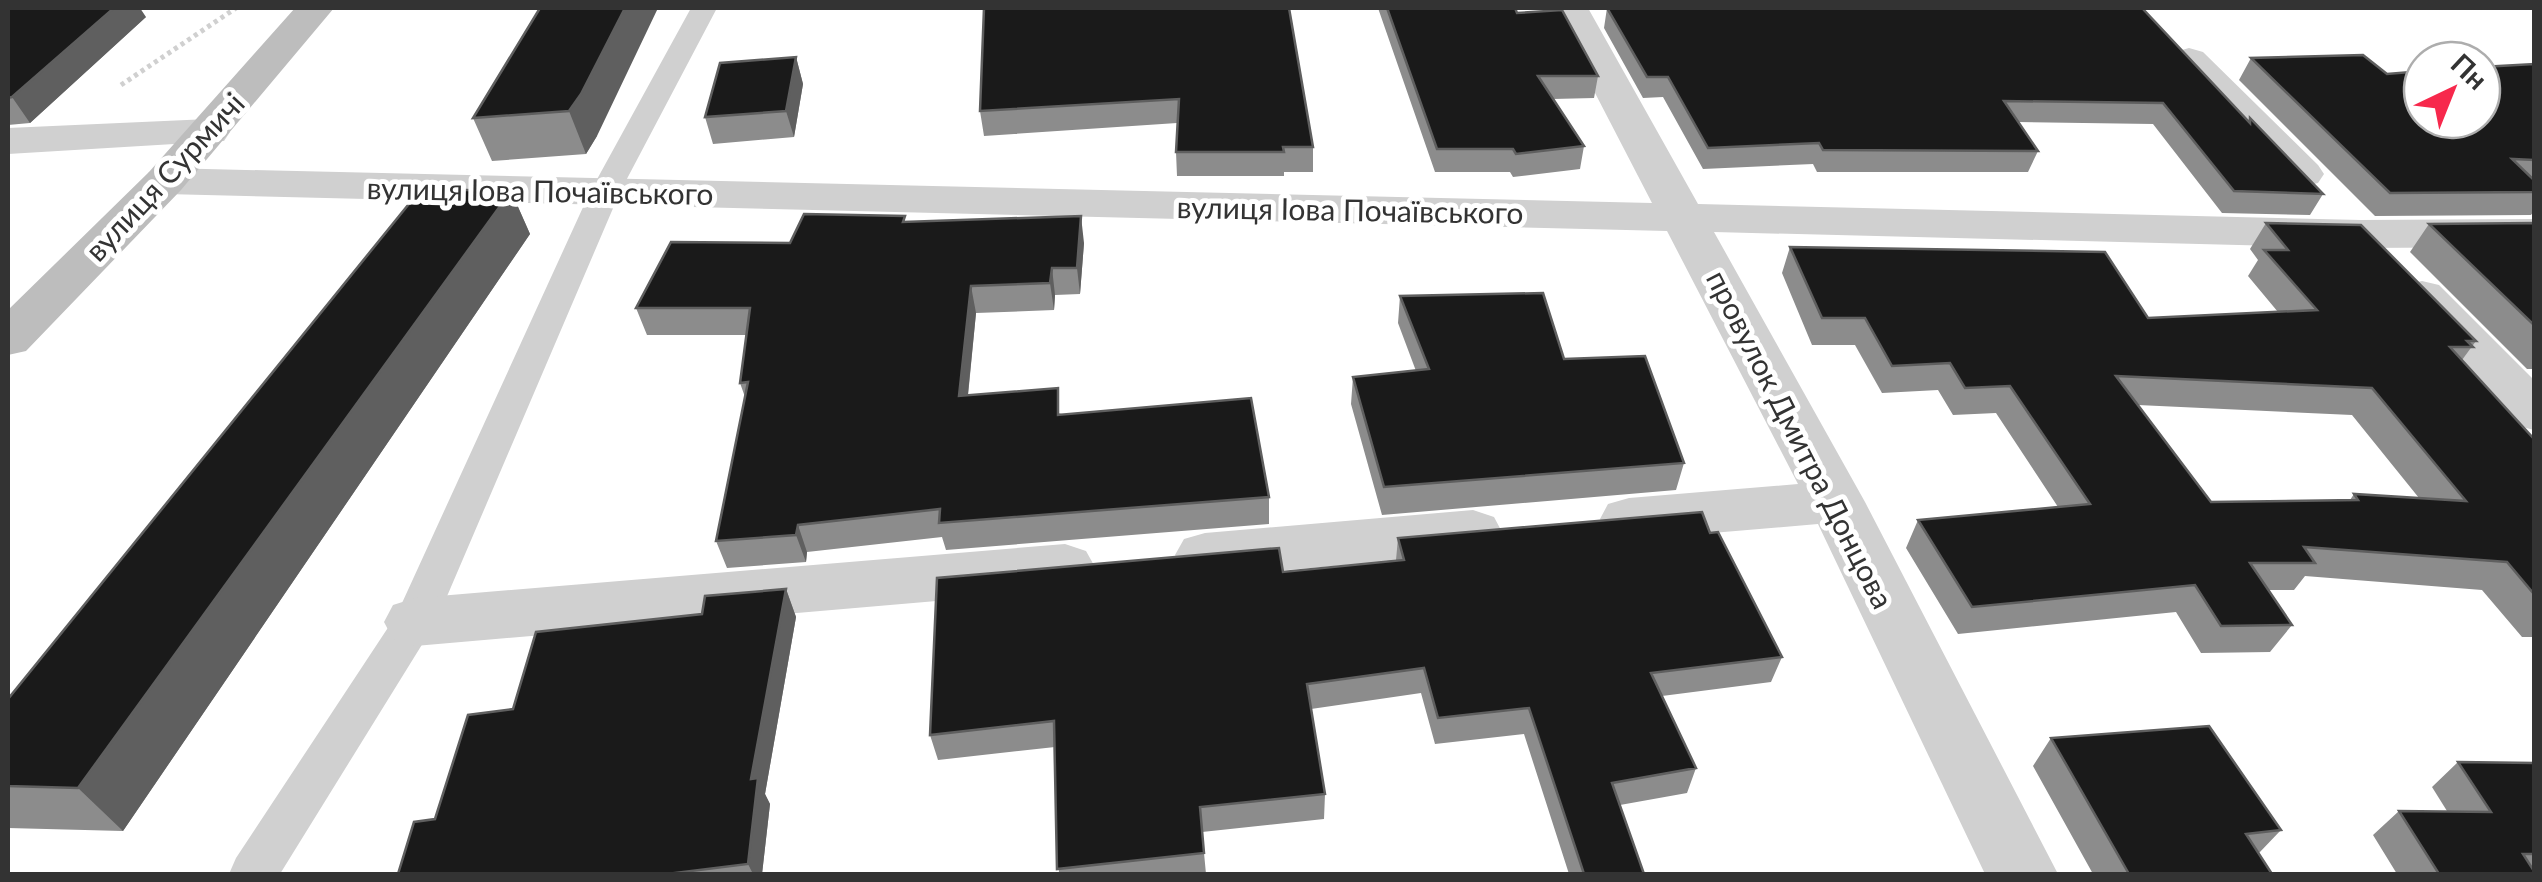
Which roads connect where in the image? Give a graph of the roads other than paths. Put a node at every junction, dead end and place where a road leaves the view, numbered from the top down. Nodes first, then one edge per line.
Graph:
1 (315, 8) edge
2 (704, 8) edge
3 (1570, 8) edge
4 (2189, 60) edge
5 (209, 132) junction
6 (8, 141) edge
7 (165, 181) junction
8 (605, 192) junction
9 (1686, 217) junction
10 (2534, 233) edge
11 (2362, 234) junction
12 (8, 339) edge
13 (2534, 412) edge
14 (1836, 502) junction
15 (1579, 523) edge
16 (1520, 528) edge
17 (415, 622) junction
18 (252, 874) edge
19 (2022, 874) edge

1 - 5 main road, вулиця Сурмичі
2 - 8 lane
3 - 9 street, провулок Дмитра Донцова
4 - 11 street
5 - 6 street
5 - 7 main road, вулиця Сурмичі
7 - 8 street, вулиця Іова Почаївського
7 - 12 main road, вулиця Сурмичі
8 - 9 street, вулиця Іова Почаївського
8 - 17 lane
9 - 11 street, вулиця Іова Почаївського
9 - 14 street, провулок Дмитра Донцова
10 - 11 street, вулиця Іова Почаївського
11 - 13 street
14 - 15 street
14 - 19 street, провулок Дмитра Донцова
16 - 17 street
17 - 18 lane

